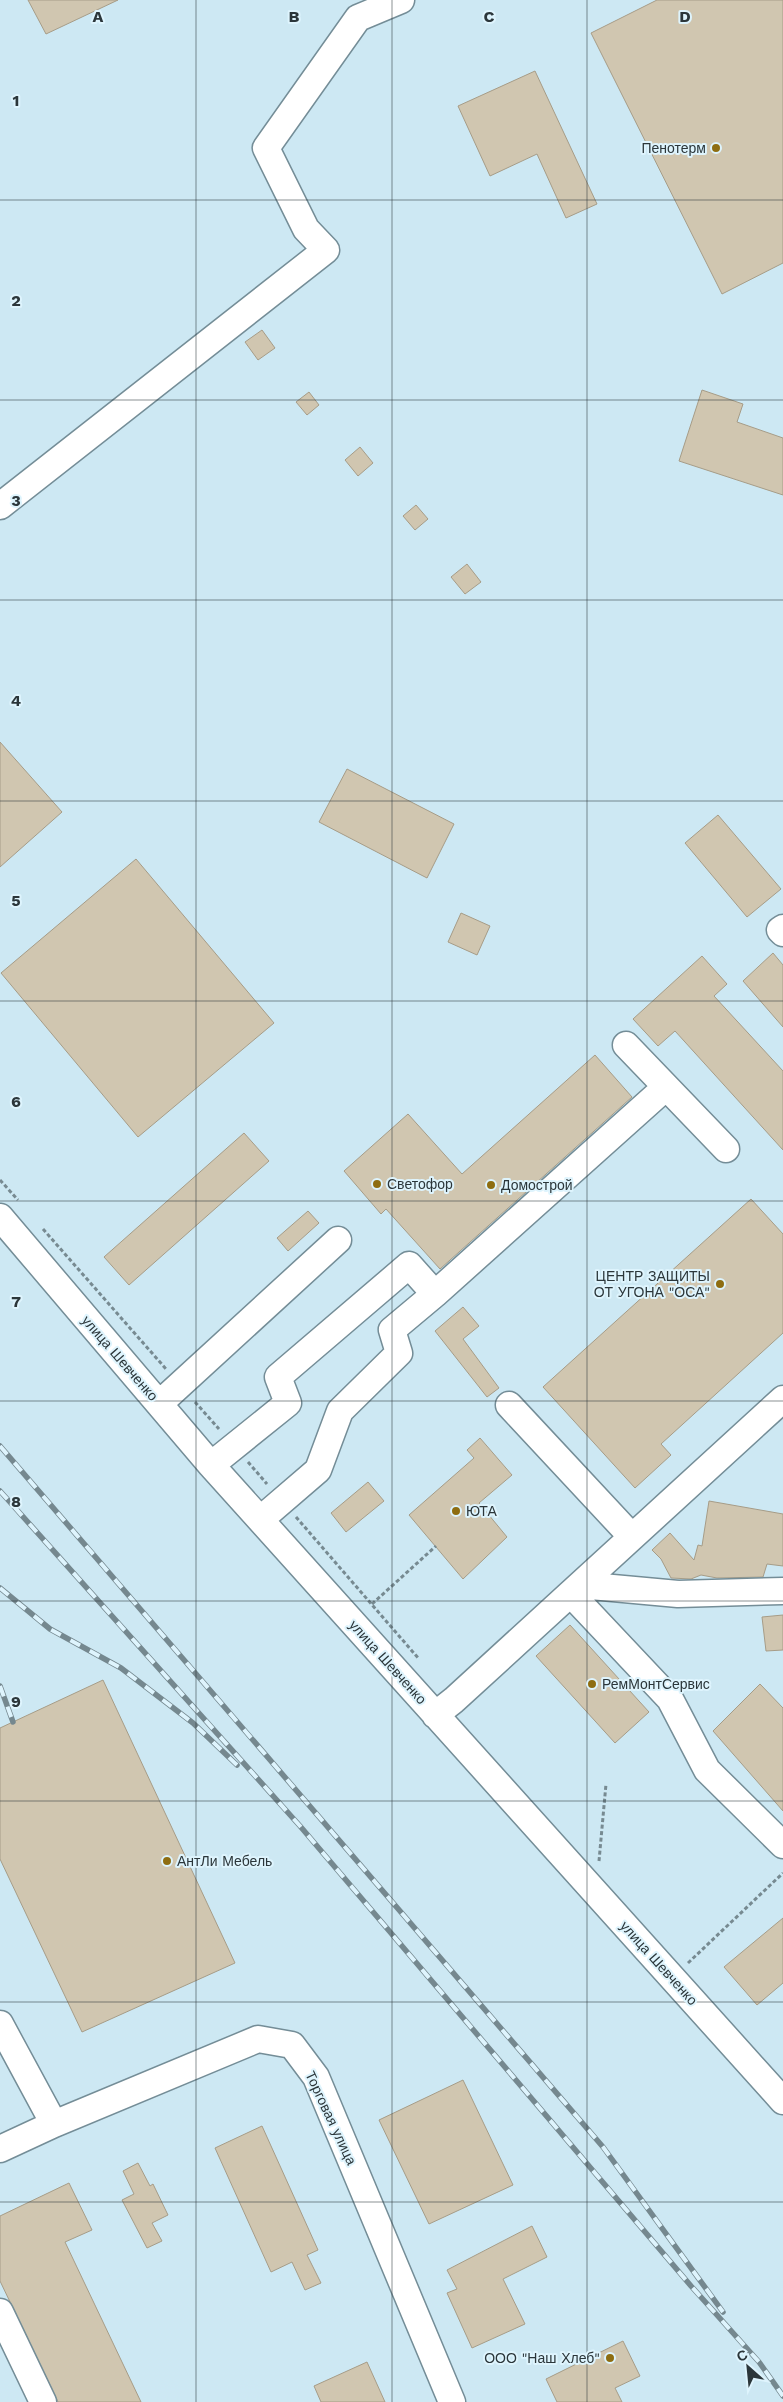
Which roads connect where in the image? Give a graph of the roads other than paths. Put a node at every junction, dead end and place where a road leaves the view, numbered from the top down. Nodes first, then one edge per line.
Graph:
1 (401, 0) edge
2 (352, 9) edge
3 (0, 506) edge
4 (783, 928) edge
5 (783, 934) edge
6 (626, 1045) dead end
7 (666, 1087) junction
8 (726, 1148) dead end
9 (0, 1217) edge
10 (338, 1240) dead end
11 (435, 1294) junction
12 (783, 1399) edge
13 (159, 1404) junction
14 (509, 1405) dead end
15 (211, 1465) junction
16 (261, 1519) junction
17 (632, 1537) junction
18 (576, 1589) junction
19 (783, 1591) edge
20 (435, 1715) junction
21 (783, 1845) edge
22 (0, 2024) edge
23 (783, 2101) edge
24 (54, 2124) junction
25 (0, 2149) edge
26 (0, 2312) edge
27 (43, 2402) edge
28 (452, 2402) edge

1 - 2 street
2 - 3 street
4 - 5 street
6 - 7 street
7 - 8 street
7 - 11 street
9 - 13 street, улица Шевченко
10 - 13 street
11 - 15 street
11 - 16 street
12 - 17 street
13 - 15 street, улица Шевченко
14 - 17 street
15 - 16 street, улица Шевченко
16 - 20 street, улица Шевченко
17 - 18 street
18 - 19 street
18 - 20 street
18 - 21 street
20 - 23 street, улица Шевченко
22 - 24 street
24 - 25 street, Торговая улица
24 - 28 street, Торговая улица
26 - 27 street

